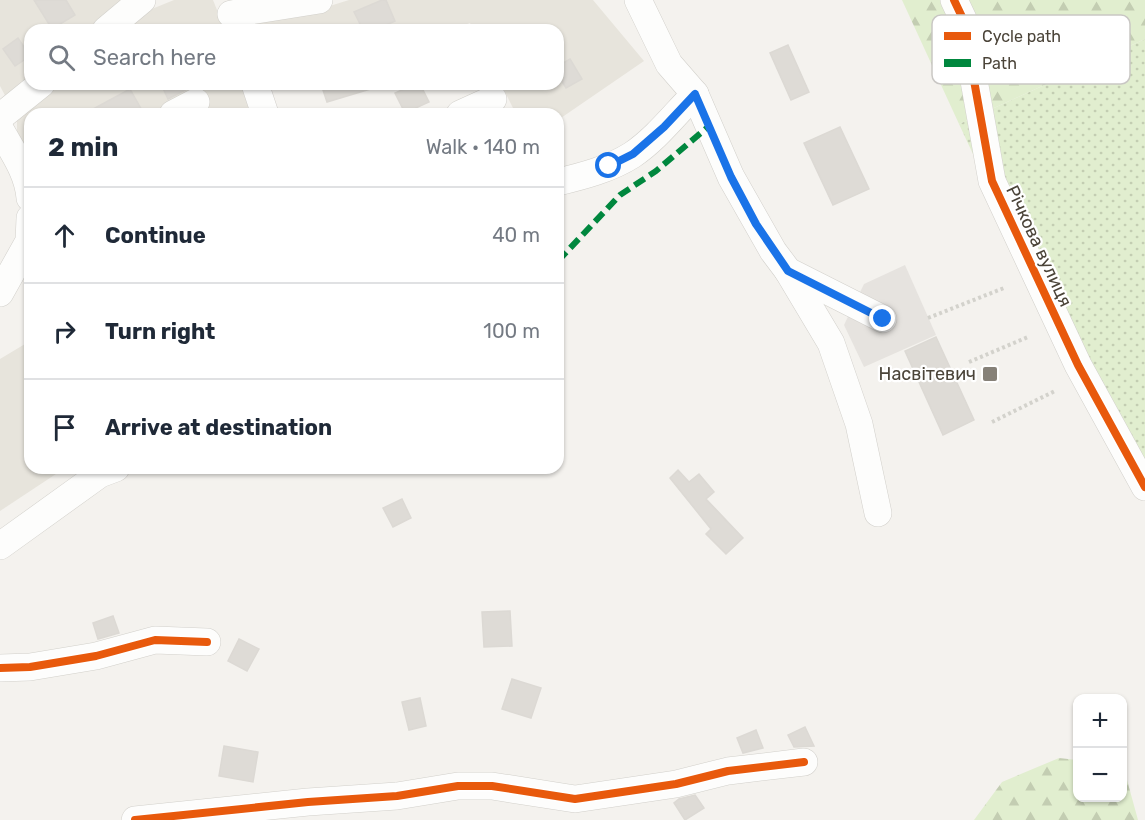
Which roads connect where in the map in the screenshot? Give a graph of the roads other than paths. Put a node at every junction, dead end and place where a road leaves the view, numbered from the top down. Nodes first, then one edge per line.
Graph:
1 (142, 0) edge
2 (320, 0) edge
3 (621, 0) edge
4 (638, 0) edge
5 (954, 0) edge
6 (230, 15) edge
7 (961, 15) edge
8 (113, 24) edge
9 (669, 64) junction
10 (975, 84) edge
11 (34, 90) edge
12 (257, 90) edge
13 (695, 94) junction
14 (493, 99) dead end
15 (263, 108) edge
16 (473, 108) edge
17 (0, 117) edge
18 (0, 129) edge
19 (24, 174) edge
20 (564, 180) edge
21 (24, 246) edge
22 (788, 271) junction
23 (0, 292) edge
24 (883, 319) dead end
25 (100, 474) edge
26 (1145, 487) edge
27 (878, 513) dead end
28 (0, 546) edge
29 (207, 642) dead end
30 (0, 668) edge
31 (804, 762) dead end
32 (392, 808) edge
33 (135, 820) edge

1 - 8 street
2 - 6 street
3 - 9 street
4 - 9 street
5 - 7 street, Річкова вулиця
9 - 13 street
10 - 26 street, Річкова вулиця
11 - 17 street
12 - 15 street
13 - 20 street
13 - 22 street
14 - 16 street
18 - 19 street
21 - 23 street
22 - 24 street
22 - 27 street
25 - 28 street
29 - 30 street
31 - 32 street
32 - 33 street

